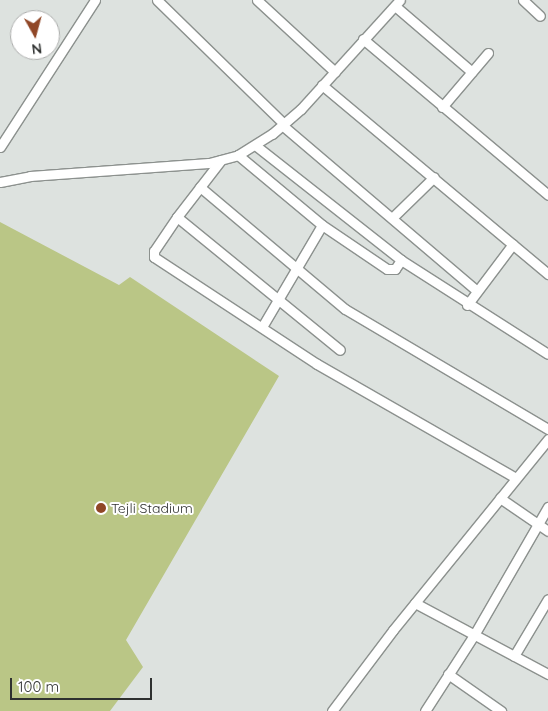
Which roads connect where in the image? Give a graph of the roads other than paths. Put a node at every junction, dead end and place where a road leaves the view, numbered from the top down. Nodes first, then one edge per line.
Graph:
1 (95, 0) edge
2 (157, 0) edge
3 (257, 0) edge
4 (522, 0) edge
5 (397, 2) edge
6 (540, 16) dead end
7 (363, 39) junction
8 (488, 53) dead end
9 (335, 72) junction
10 (472, 72) junction
11 (322, 85) junction
12 (442, 108) junction
13 (283, 125) junction
14 (255, 145) junction
15 (0, 147) edge
16 (238, 155) junction
17 (221, 160) junction
18 (434, 177) junction
19 (0, 182) edge
20 (200, 186) junction
21 (547, 194) edge
22 (177, 217) junction
23 (393, 217) junction
24 (322, 225) junction
25 (513, 244) junction
26 (401, 260) junction
27 (297, 268) junction
28 (548, 274) edge
29 (477, 291) junction
30 (277, 302) junction
31 (467, 305) junction
32 (262, 327) junction
33 (340, 350) dead end
34 (548, 354) edge
35 (548, 429) edge
36 (548, 440) edge
37 (516, 478) junction
38 (500, 498) junction
39 (548, 507) edge
40 (538, 524) junction
41 (548, 531) edge
42 (548, 599) edge
43 (415, 603) junction
44 (474, 635) junction
45 (514, 656) junction
46 (448, 674) junction
47 (548, 674) edge
48 (332, 711) edge
49 (424, 711) edge
50 (501, 711) edge

1 - 15 street
2 - 13 street
3 - 9 street
4 - 6 street
5 - 7 street
5 - 10 street
7 - 9 street
7 - 12 street
8 - 10 street
9 - 11 street
10 - 12 street
11 - 13 street
11 - 18 street
12 - 21 street
13 - 14 street
13 - 23 street
14 - 16 street
14 - 26 street
16 - 17 street
16 - 24 street
17 - 19 street
17 - 20 street
18 - 23 street
18 - 25 street
20 - 22 street
20 - 27 street
22 - 30 street
22 - 32 street
23 - 29 street
24 - 26 street
24 - 27 street
25 - 28 street
25 - 29 street
26 - 31 street
27 - 30 street
27 - 35 street
29 - 31 street
30 - 32 street
30 - 33 street
31 - 34 street
32 - 37 street
36 - 37 street
37 - 38 street
38 - 40 street
38 - 43 street
39 - 40 street
40 - 41 street
40 - 44 street
42 - 45 street
43 - 44 street
43 - 48 street
44 - 45 street
44 - 46 street
45 - 47 street
46 - 49 street
46 - 50 street

